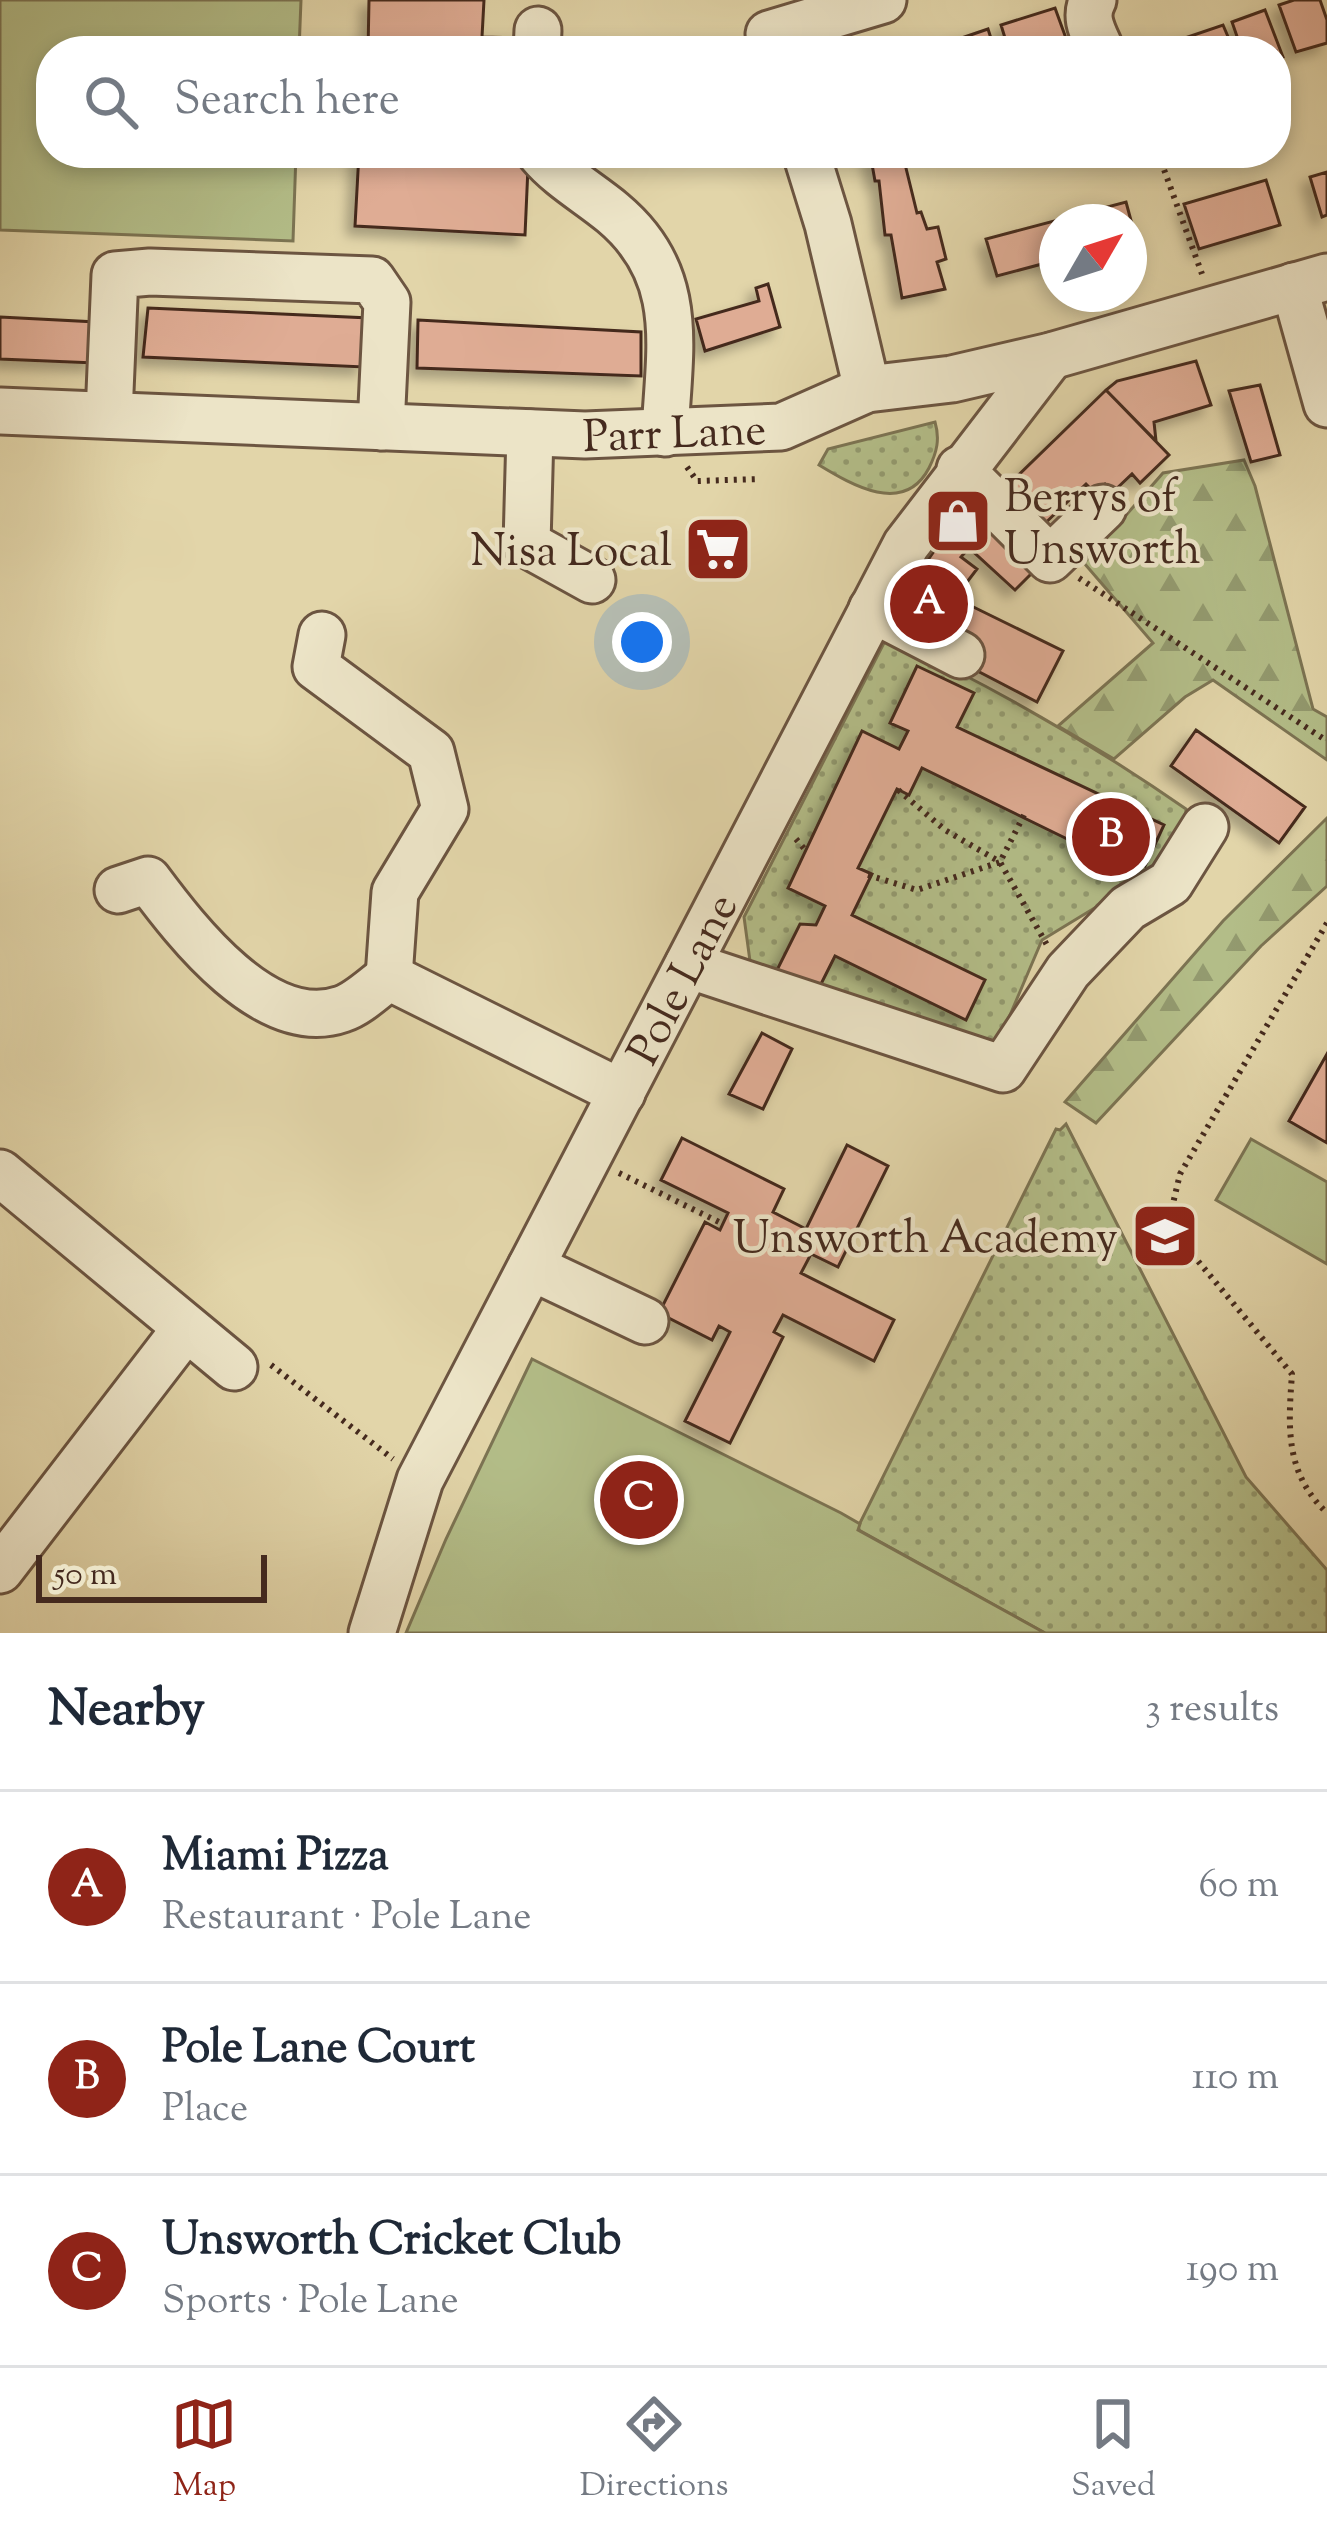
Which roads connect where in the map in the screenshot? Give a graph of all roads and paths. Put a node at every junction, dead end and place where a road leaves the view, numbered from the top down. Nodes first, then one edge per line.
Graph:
1 (883, 0) edge
2 (1093, 0) edge
3 (766, 28) edge
4 (1095, 36) edge
5 (558, 168) edge
6 (811, 168) edge
7 (1163, 168) edge
8 (1311, 281) edge
9 (1215, 309) junction
10 (1051, 356) junction
11 (867, 389) junction
12 (1327, 404) edge
13 (0, 411) edge
14 (110, 416) junction
15 (381, 427) junction
16 (530, 433) junction
17 (665, 433) junction
18 (960, 469) junction
19 (1103, 508) dead end
20 (1050, 559) junction
21 (592, 580) dead end
22 (872, 609) junction
23 (322, 635) dead end
24 (961, 655) dead end
25 (1327, 741) edge
26 (897, 789) dead end
27 (1024, 815) dead end
28 (1205, 827) dead end
29 (1000, 862) junction
30 (868, 875) dead end
31 (118, 890) dead end
32 (1327, 922) edge
33 (1042, 940) dead end
34 (688, 965) junction
35 (389, 977) junction
36 (622, 1093) junction
37 (588, 1158) junction
38 (0, 1173) edge
39 (724, 1224) dead end
40 (531, 1267) junction
41 (645, 1322) dead end
42 (186, 1328) junction
43 (234, 1367) joint
44 (420, 1480) junction
45 (1327, 1514) edge
46 (0, 1570) edge
47 (372, 1633) edge

1 - 3 street
2 - 4 street
5 - 17 street
6 - 11 street
7 - 9 path
8 - 9 street, Parr Lane
8 - 12 street
9 - 10 street, Parr Lane
10 - 11 street, Parr Lane
10 - 18 street, Pole Lane
11 - 17 street, Parr Lane
13 - 14 street, Parr Lane
14 - 15 street, Parr Lane
14 - 15 street
15 - 16 street, Parr Lane
16 - 17 street, Parr Lane
16 - 21 street
18 - 20 street
18 - 22 street, Pole Lane
19 - 20 street
20 - 25 path
22 - 24 street
22 - 34 street, Pole Lane
23 - 35 street
26 - 29 path
27 - 29 path
28 - 34 street
29 - 30 path
29 - 33 path
31 - 35 street
32 - 45 path
34 - 36 street, Pole Lane
35 - 36 street
36 - 37 street, Pole Lane
37 - 39 path
37 - 40 street, Pole Lane
38 - 42 street
40 - 41 street
40 - 44 street, Pole Lane
42 - 43 street
42 - 46 street
43 - 44 path
44 - 47 street, Pole Lane

